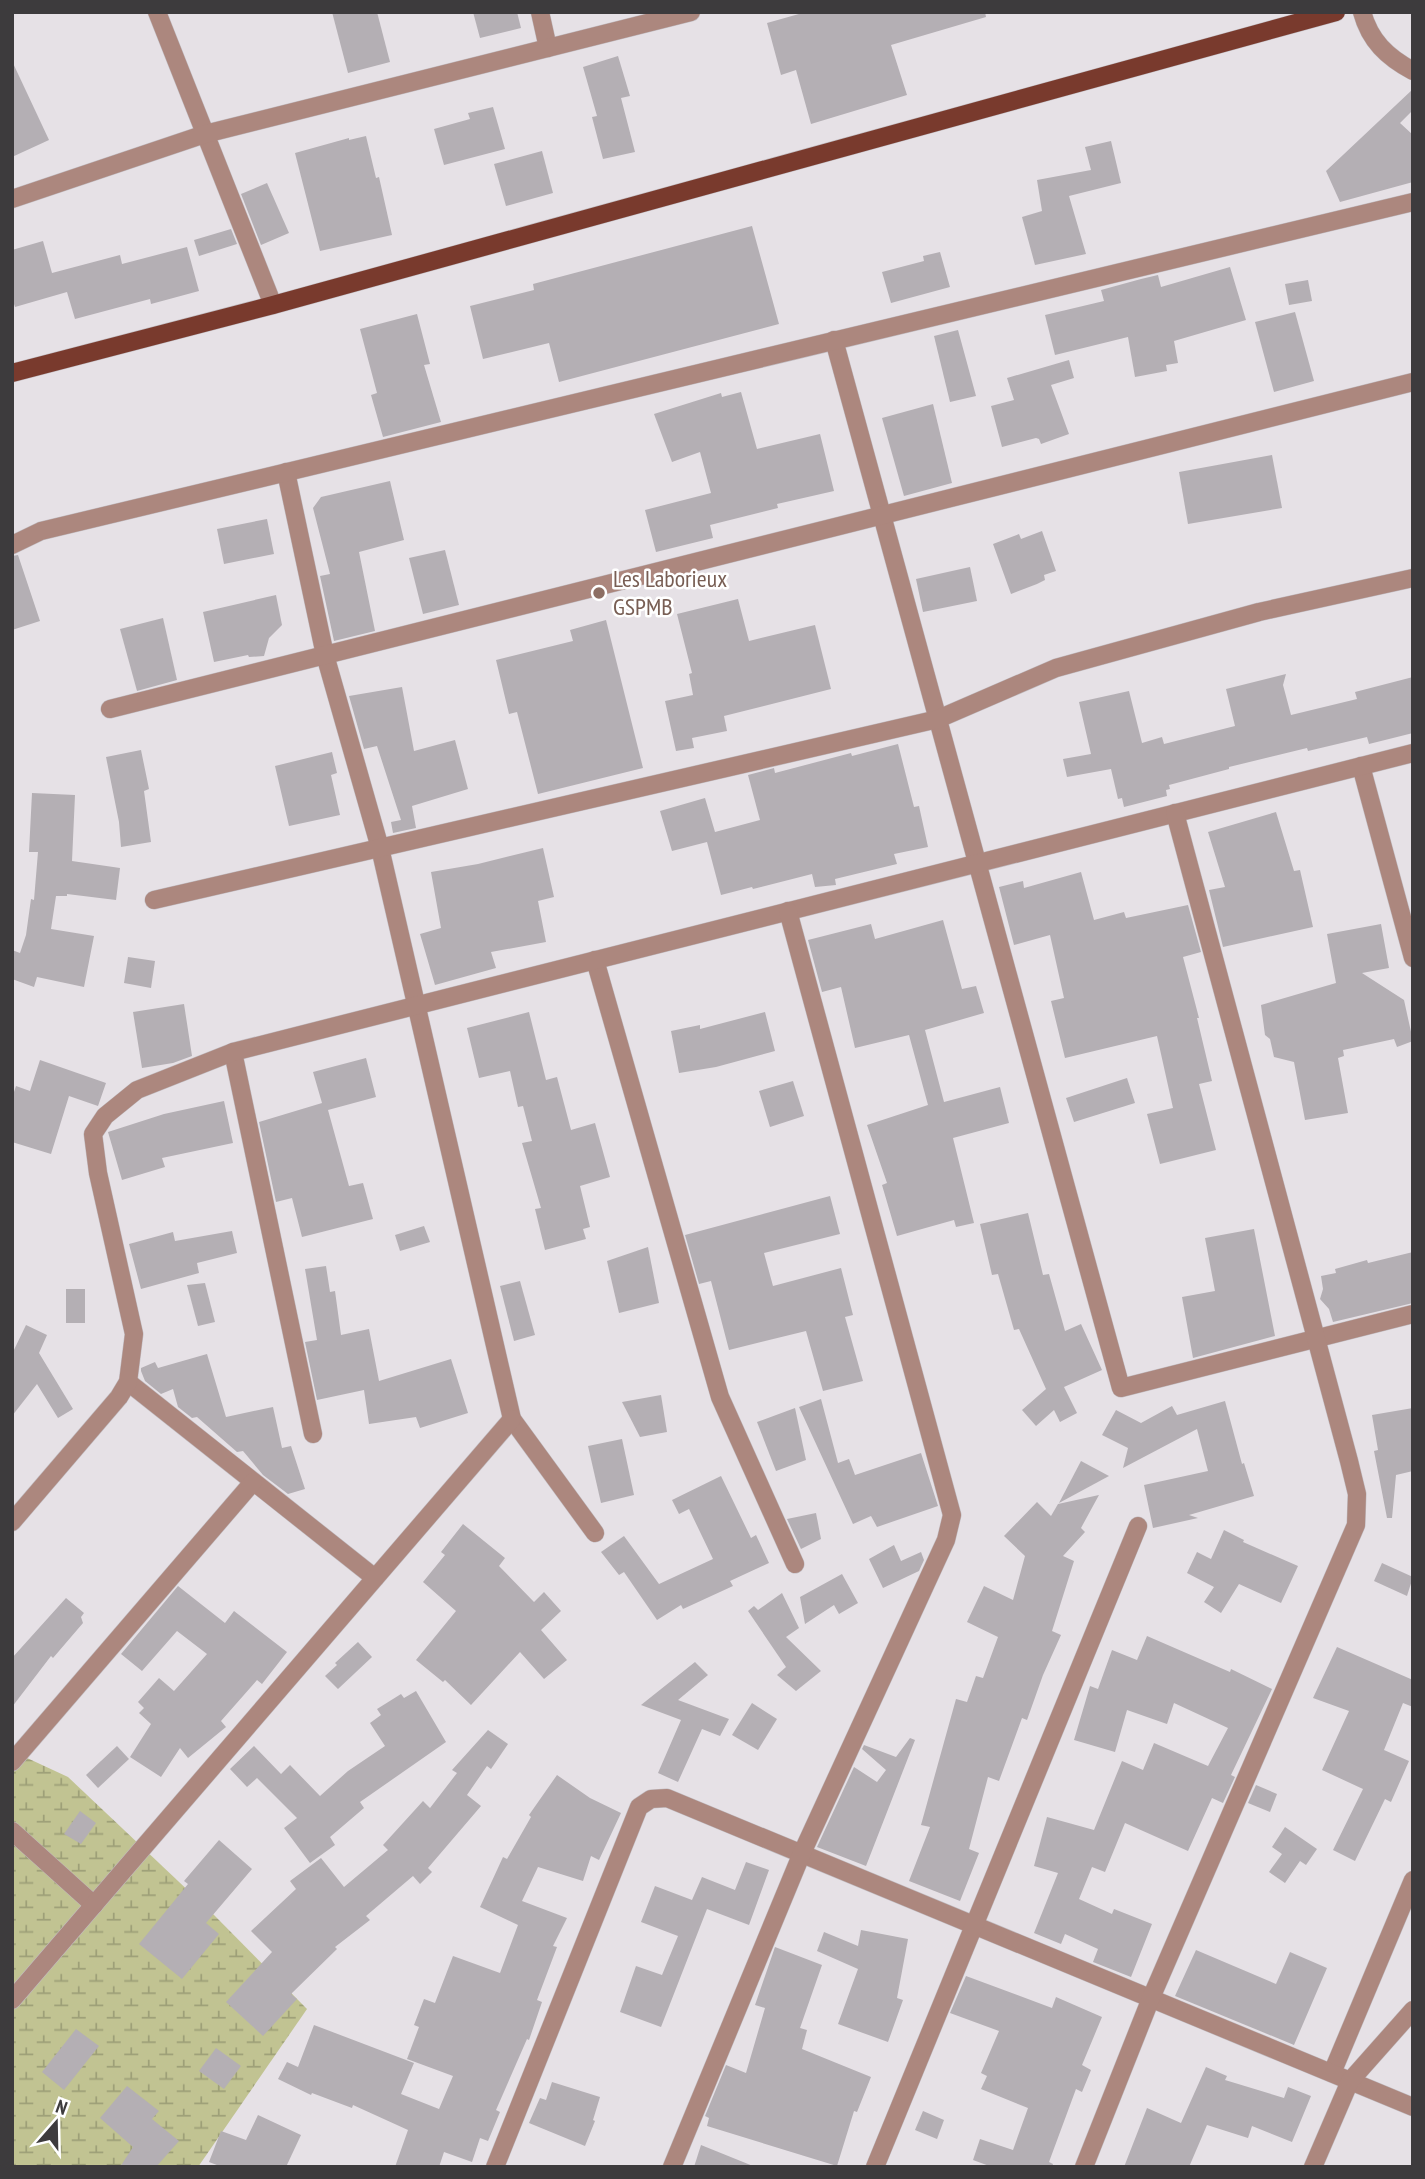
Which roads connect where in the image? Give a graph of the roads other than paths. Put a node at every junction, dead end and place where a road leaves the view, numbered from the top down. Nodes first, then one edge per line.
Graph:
1 (157, 12) edge
2 (540, 12) edge
3 (691, 12) edge
4 (1336, 12) edge
5 (1362, 12) edge
6 (548, 48) junction
7 (1413, 71) edge
8 (205, 134) junction
9 (12, 199) edge
10 (1413, 202) edge
11 (274, 305) junction
12 (834, 341) junction
13 (12, 373) edge
14 (1413, 382) edge
15 (286, 472) junction
16 (883, 515) junction
17 (12, 545) edge
18 (1413, 578) edge
19 (325, 655) junction
20 (110, 709) dead end
21 (938, 719) junction
22 (1413, 753) edge
23 (1361, 766) junction
24 (1175, 813) junction
25 (380, 848) junction
26 (978, 863) junction
27 (154, 900) dead end
28 (788, 911) junction
29 (1413, 958) edge
30 (595, 960) junction
31 (416, 1005) junction
32 (233, 1052) junction
33 (1413, 1314) edge
34 (1317, 1339) junction
35 (128, 1382) junction
36 (512, 1419) junction
37 (313, 1434) dead end
38 (253, 1482) junction
39 (12, 1522) edge
40 (1138, 1526) dead end
41 (595, 1533) dead end
42 (794, 1564) dead end
43 (375, 1578) junction
44 (12, 1762) edge
45 (12, 1831) edge
46 (802, 1853) junction
47 (1413, 1880) edge
48 (94, 1905) junction
49 (974, 1925) junction
50 (1151, 1998) junction
51 (12, 2000) edge
52 (1413, 2010) edge
53 (1332, 2073) junction
54 (1350, 2081) junction
55 (1413, 2107) edge
56 (495, 2167) edge
57 (672, 2167) edge
58 (875, 2167) edge
59 (1084, 2167) edge
60 (1313, 2167) edge

1 - 8 street
2 - 6 street
3 - 6 street
4 - 11 main road
5 - 7 street
6 - 8 street
8 - 9 street
8 - 11 street
10 - 12 street
11 - 13 main road
12 - 15 street
12 - 16 street
14 - 16 street
15 - 17 street
15 - 19 street
16 - 19 street
16 - 21 street
18 - 21 street
19 - 20 street
19 - 25 street
21 - 25 street
21 - 26 street
22 - 23 street
23 - 24 street
23 - 29 street
24 - 26 street
24 - 34 street
25 - 27 street
25 - 31 street
26 - 28 street
26 - 34 street
28 - 30 street
28 - 46 street
30 - 31 street
30 - 42 street
31 - 32 street
31 - 36 street
32 - 35 street
32 - 37 street
33 - 34 street
34 - 50 street
35 - 38 street
35 - 39 street
36 - 41 street
36 - 43 street
38 - 43 street
38 - 44 street
40 - 49 street
43 - 48 street
45 - 48 street
46 - 49 street
46 - 56 street
46 - 57 street
47 - 53 street
48 - 51 street
49 - 50 street
49 - 58 street
50 - 53 street
50 - 59 street
52 - 54 street
53 - 54 street
54 - 55 street
54 - 60 street

